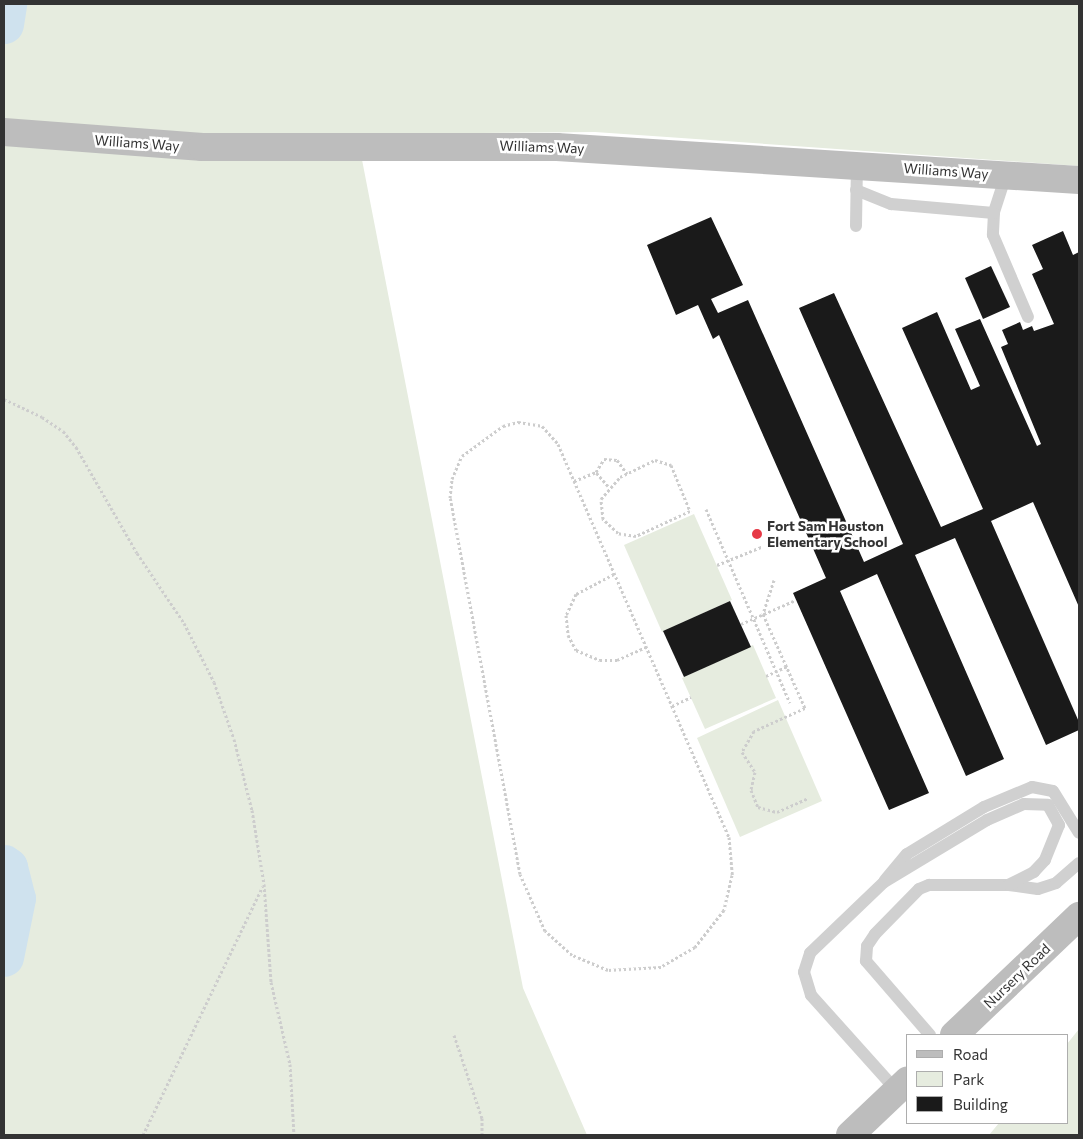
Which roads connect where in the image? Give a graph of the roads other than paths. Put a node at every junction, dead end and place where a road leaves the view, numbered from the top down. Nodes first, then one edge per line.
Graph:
1 (4, 132) edge
2 (1006, 175) junction
3 (857, 177) junction
4 (1079, 180) edge
5 (994, 213) junction
6 (856, 226) dead end
7 (1028, 317) dead end
8 (1079, 833) edge
9 (1079, 863) edge
10 (884, 882) junction
11 (1009, 885) junction
12 (1079, 916) edge
13 (929, 1034) edge
14 (955, 1034) edge
15 (902, 1086) edge
16 (850, 1135) edge

1 - 3 street, Williams Way
2 - 3 street, Williams Way
2 - 4 street, Williams Way
2 - 5 lane
3 - 5 lane
3 - 6 lane
5 - 7 lane
8 - 10 lane
9 - 11 lane
10 - 11 lane
10 - 15 lane
11 - 13 lane
12 - 14 street, Nursery Road
15 - 16 street

